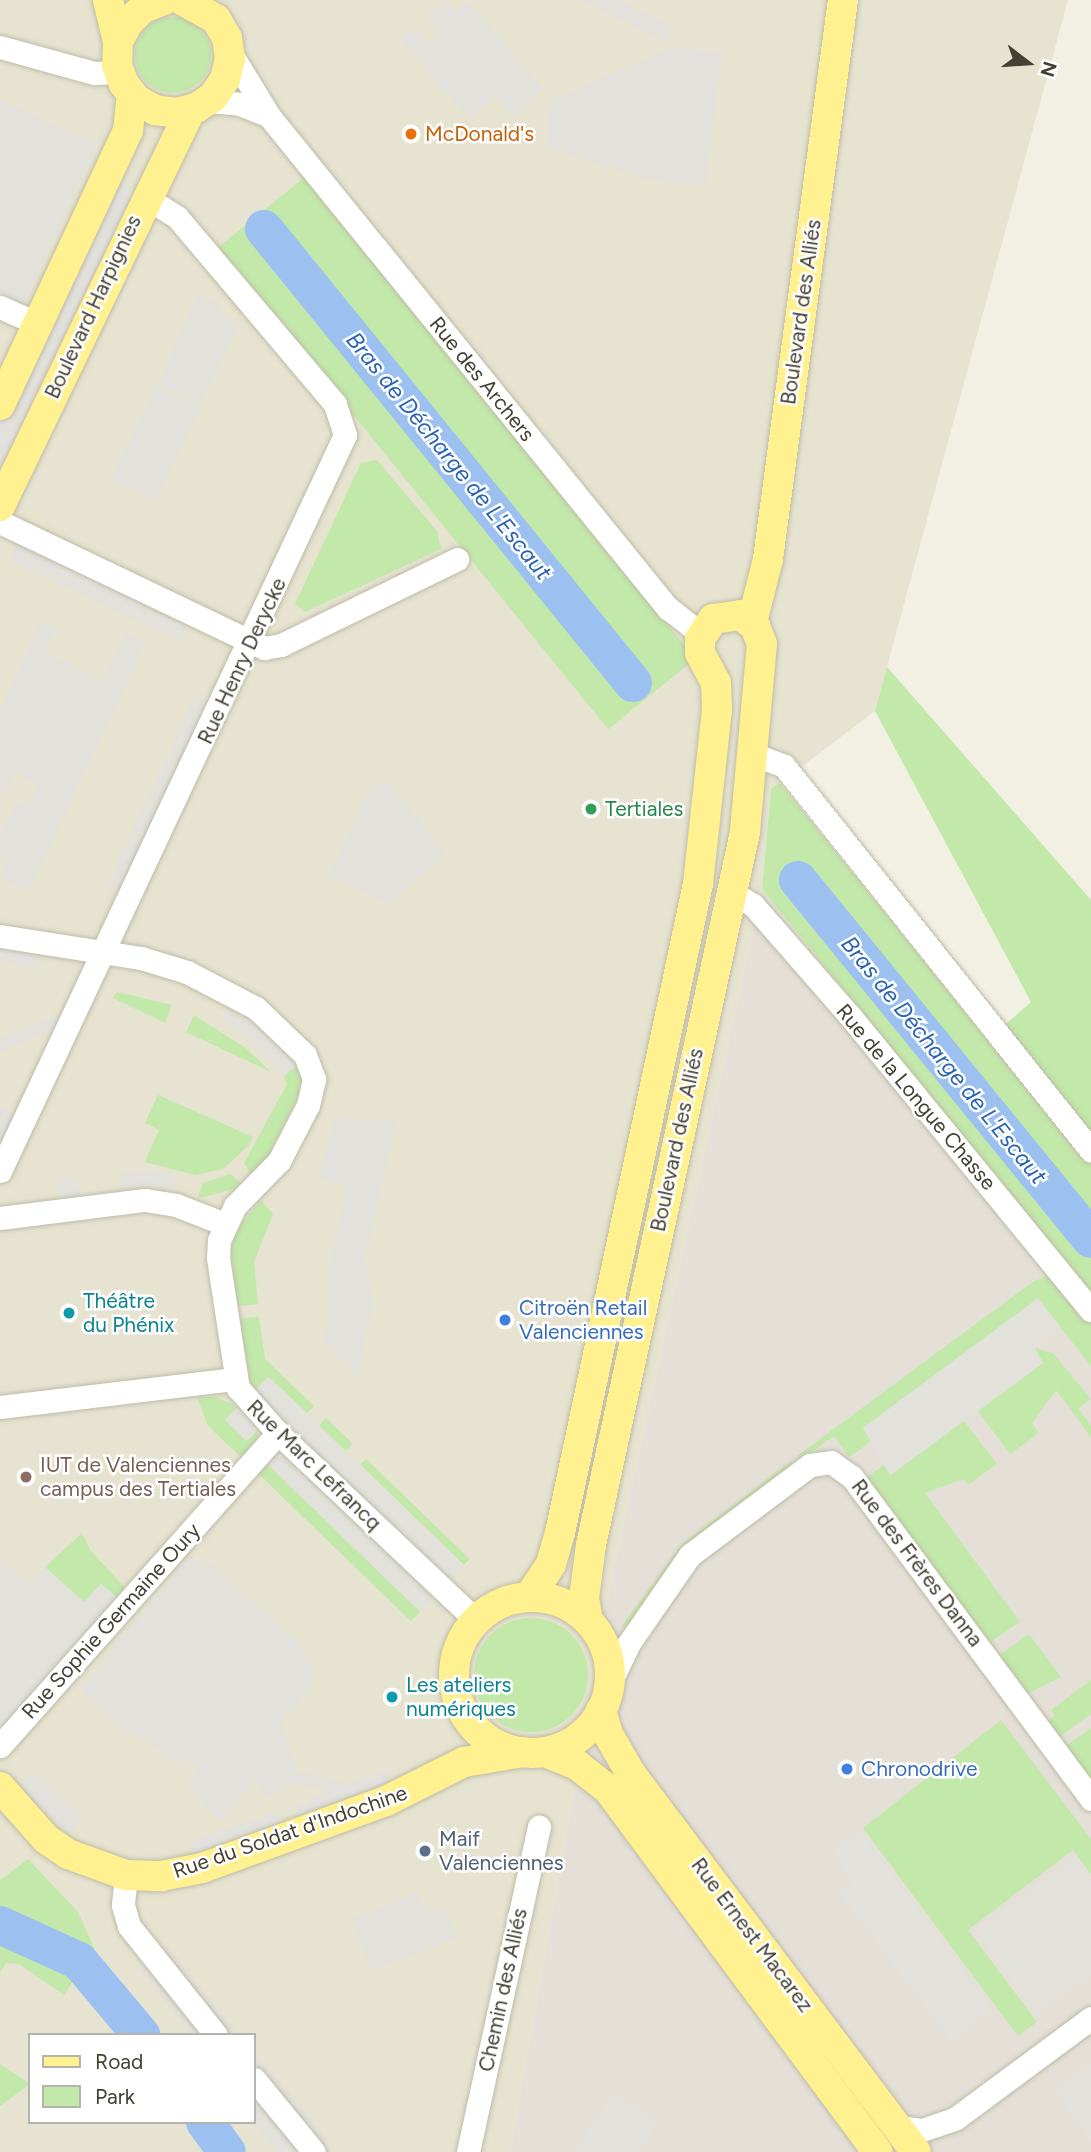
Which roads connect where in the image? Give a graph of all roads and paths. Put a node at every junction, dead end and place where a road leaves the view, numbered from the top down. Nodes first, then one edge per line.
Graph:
1 (108, 0) edge
2 (164, 0) edge
3 (184, 0) edge
4 (228, 0) edge
5 (843, 0) edge
6 (227, 41) junction
7 (118, 42) junction
8 (0, 47) edge
9 (125, 84) junction
10 (199, 106) junction
11 (269, 116) junction
12 (145, 198) junction
13 (0, 307) edge
14 (38, 324) junction
15 (0, 404) edge
16 (0, 506) edge
17 (0, 522) edge
18 (457, 559) dead end
19 (752, 622) junction
20 (701, 634) junction
21 (250, 643) junction
22 (760, 658) junction
23 (711, 670) junction
24 (753, 754) junction
25 (733, 892) junction
26 (0, 936) edge
27 (104, 952) junction
28 (1091, 1152) edge
29 (0, 1171) edge
30 (0, 1218) edge
31 (225, 1224) junction
32 (1091, 1310) edge
33 (235, 1378) junction
34 (0, 1407) edge
35 (278, 1433) junction
36 (529, 1597) junction
37 (476, 1620) junction
38 (588, 1621) junction
39 (605, 1698) junction
40 (466, 1716) junction
41 (0, 1746) edge
42 (534, 1752) junction
43 (449, 1769) junction
44 (0, 1787) edge
45 (1091, 1798) edge
46 (539, 1827) dead end
47 (126, 1875) junction
48 (1091, 2018) edge
49 (214, 2033) edge
50 (256, 2082) edge
51 (898, 2127) junction
52 (314, 2152) edge
53 (468, 2152) edge
54 (878, 2152) edge
55 (916, 2152) edge

1 - 7 main road, Boulevard Harpignies
2 - 7 main road
3 - 6 main road
4 - 6 main road, Boulevard Harpignies
5 - 19 main road, Boulevard des Alliés
6 - 10 main road, Boulevard Harpignies
6 - 11 street, Rue des Archers
7 - 9 main road, Boulevard Harpignies
8 - 9 street
9 - 10 main road
9 - 14 main road, Boulevard Harpignies
10 - 11 street
10 - 12 main road, Boulevard Harpignies
11 - 20 street, Rue des Archers
12 - 16 main road, Boulevard Harpignies
12 - 21 street, Rue Henry Derycke
13 - 14 street
14 - 15 main road, Boulevard Harpignies
17 - 21 street
18 - 21 street
19 - 20 main road
19 - 22 main road, Boulevard des Alliés
20 - 23 main road, Boulevard des Alliés
21 - 27 street, Rue Henry Derycke
22 - 23 main road
22 - 24 main road, Boulevard des Alliés
23 - 36 main road, Boulevard des Alliés
24 - 25 main road, Boulevard des Alliés
24 - 28 street
25 - 32 street, Rue de la Longue Chasse
25 - 38 main road, Boulevard des Alliés
26 - 27 street, Rue Marc Lefrancq
27 - 29 street, Rue Henry Derycke
27 - 31 street, Rue Marc Lefrancq
30 - 31 street
31 - 33 street, Rue Marc Lefrancq
33 - 34 street
33 - 35 street, Rue Marc Lefrancq
35 - 37 street, Rue Marc Lefrancq
35 - 41 street, Rue Sophie Germaine Oury
36 - 37 main road
36 - 38 main road
37 - 40 main road
38 - 39 main road
39 - 42 main road
39 - 45 street, Rue des Frères Danna
39 - 51 main road, Rue Ernest Macarez
40 - 42 main road
40 - 43 main road
42 - 43 main road, Rue du Soldat d'Indochine
42 - 54 main road, Rue Ernest Macarez
43 - 47 main road, Rue du Soldat d'Indochine
44 - 47 main road
46 - 53 street, Chemin des Alliés
47 - 49 street
48 - 51 street
50 - 52 street
51 - 55 main road, Rue Ernest Macarez

